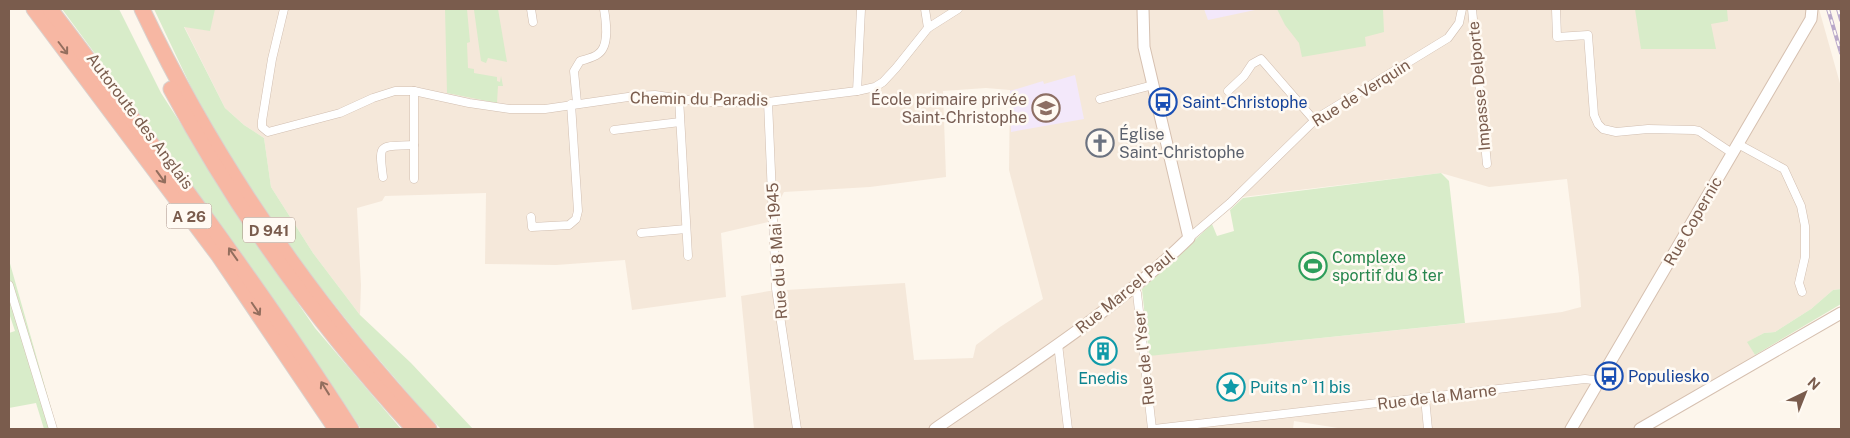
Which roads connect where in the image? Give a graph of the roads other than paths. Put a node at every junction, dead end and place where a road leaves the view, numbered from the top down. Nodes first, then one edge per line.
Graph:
1 (34, 9) edge
2 (50, 9) edge
3 (131, 9) edge
4 (142, 9) edge
5 (284, 9) edge
6 (531, 9) edge
7 (604, 9) edge
8 (861, 9) edge
9 (926, 9) edge
10 (958, 9) edge
11 (1143, 9) edge
12 (1462, 9) edge
13 (1472, 9) edge
14 (1556, 9) edge
15 (1812, 10) edge
16 (533, 22) dead end
17 (928, 28) junction
18 (1153, 85) junction
19 (1228, 90) dead end
20 (414, 91) junction
21 (857, 91) junction
22 (679, 98) junction
23 (1100, 99) dead end
24 (768, 102) junction
25 (574, 104) junction
26 (1314, 120) junction
27 (680, 122) junction
28 (614, 130) dead end
29 (414, 145) junction
30 (1735, 149) junction
31 (1487, 164) dead end
32 (383, 177) dead end
33 (414, 179) dead end
34 (531, 217) dead end
35 (686, 229) junction
36 (641, 233) dead end
37 (1190, 238) junction
38 (688, 256) dead end
39 (9, 285) edge
40 (1134, 288) junction
41 (1802, 292) dead end
42 (1841, 313) edge
43 (1058, 344) junction
44 (1598, 384) junction
45 (1425, 398) junction
46 (1581, 414) junction
47 (1234, 420) junction
48 (53, 429) edge
49 (336, 429) edge
50 (351, 429) edge
51 (414, 429) edge
52 (429, 429) edge
53 (797, 429) edge
54 (935, 429) edge
55 (1068, 429) edge
56 (1153, 429) edge
57 (1235, 429) edge
58 (1428, 429) edge
59 (1571, 429) edge
60 (1583, 429) edge
61 (1640, 429) edge

1 -> 49 highway, Autoroute des Anglais / A 26
50 -> 2 highway, Autoroute des Anglais / A 26
3 - 51 highway, D 941
4 - 52 highway, D 941
5 - 20 street, Chemin du Paradis
6 - 16 street
7 - 25 street
8 - 21 street
9 - 17 street
10 - 17 street, Chemin du Paradis
11 - 18 street
12 - 26 street, Rue de Verquin
13 - 31 street, Impasse Delporte
14 - 30 street
15 - 30 street, Rue Copernic
17 - 21 street, Chemin du Paradis
18 - 23 street
18 - 37 street
19 - 26 street
20 - 25 street, Chemin du Paradis
20 - 29 street
21 - 24 street, Chemin du Paradis
22 - 24 street, Chemin du Paradis
22 - 25 street, Chemin du Paradis
22 - 27 street
24 - 53 street, Rue du 8 Mai 1945
25 - 34 street
26 - 37 street, Rue de Verquin
27 - 28 street
27 - 35 street
29 - 32 street
29 - 33 street
30 - 41 street
30 - 44 street, Rue Copernic
35 - 36 street
35 - 38 street
37 - 40 street, Rue Marcel Paul
39 - 48 street
40 - 43 street, Rue Marcel Paul
40 - 56 street, Rue de l'Yser
42 - 61 street
43 - 54 street, Rue Marcel Paul
43 - 55 street
44 - 45 street, Rue de la Marne
44 - 46 street, Rue Copernic
45 - 47 street, Rue de la Marne
45 - 58 street
46 - 59 street, Rue Copernic
46 - 60 street
47 - 56 street, Rue de la Marne
47 - 57 street

